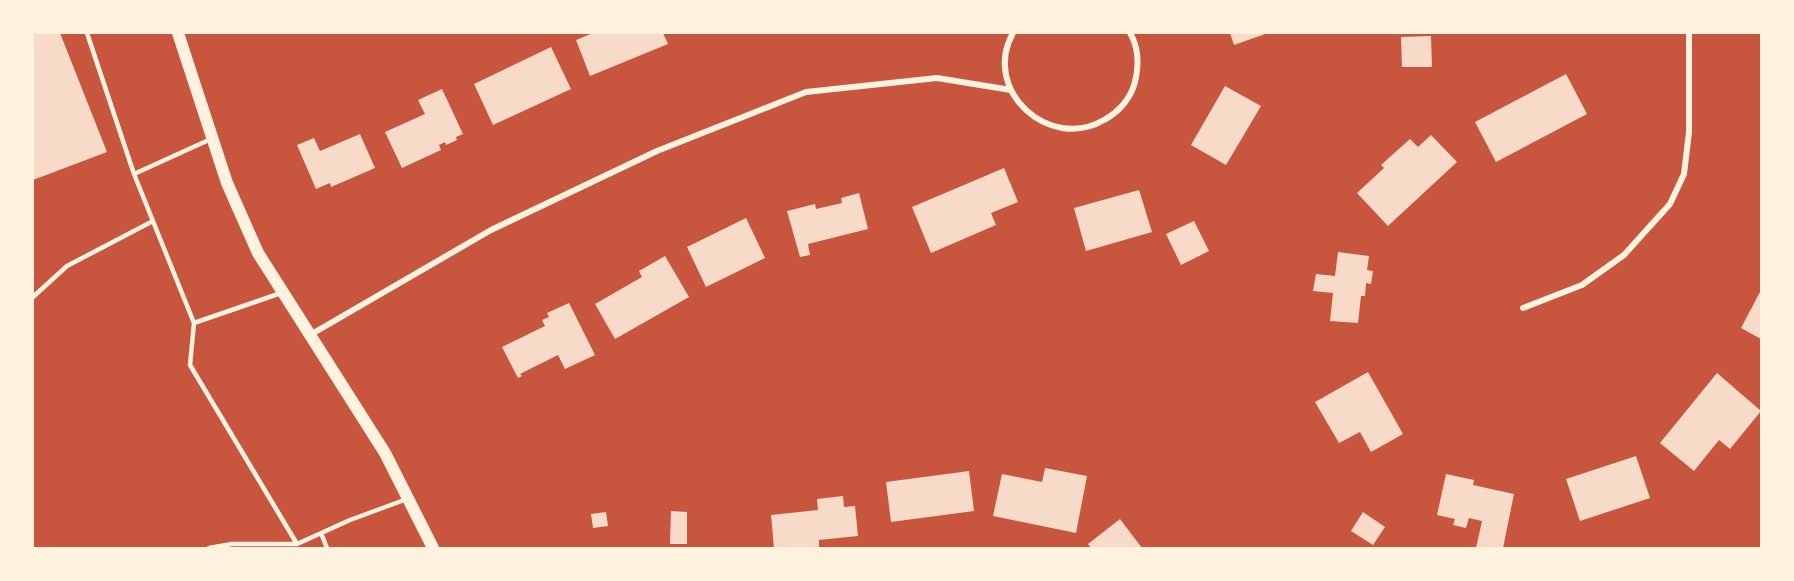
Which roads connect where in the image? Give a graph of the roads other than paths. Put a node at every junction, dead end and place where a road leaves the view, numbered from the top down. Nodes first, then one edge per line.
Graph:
1 (87, 33) edge
2 (178, 33) edge
3 (1013, 33) edge
4 (1130, 33) edge
5 (1689, 33) edge
6 (1011, 90) junction
7 (212, 138) junction
8 (134, 174) junction
9 (153, 221) junction
10 (283, 292) junction
11 (33, 297) edge
12 (1523, 308) dead end
13 (194, 323) junction
14 (310, 335) junction
15 (409, 499) junction
16 (321, 533) junction
17 (297, 544) junction
18 (209, 548) edge
19 (327, 548) edge
20 (433, 548) edge

1 - 8 lane
2 - 7 main road
3 - 6 street
4 - 6 street
5 - 12 street
6 - 14 street
7 - 8 lane
7 - 10 main road
8 - 9 lane
9 - 11 lane
9 - 13 lane
10 - 13 lane
10 - 14 main road
13 - 17 lane
14 - 15 main road
15 - 16 lane
15 - 20 main road
16 - 17 lane
16 - 19 lane
17 - 18 lane

